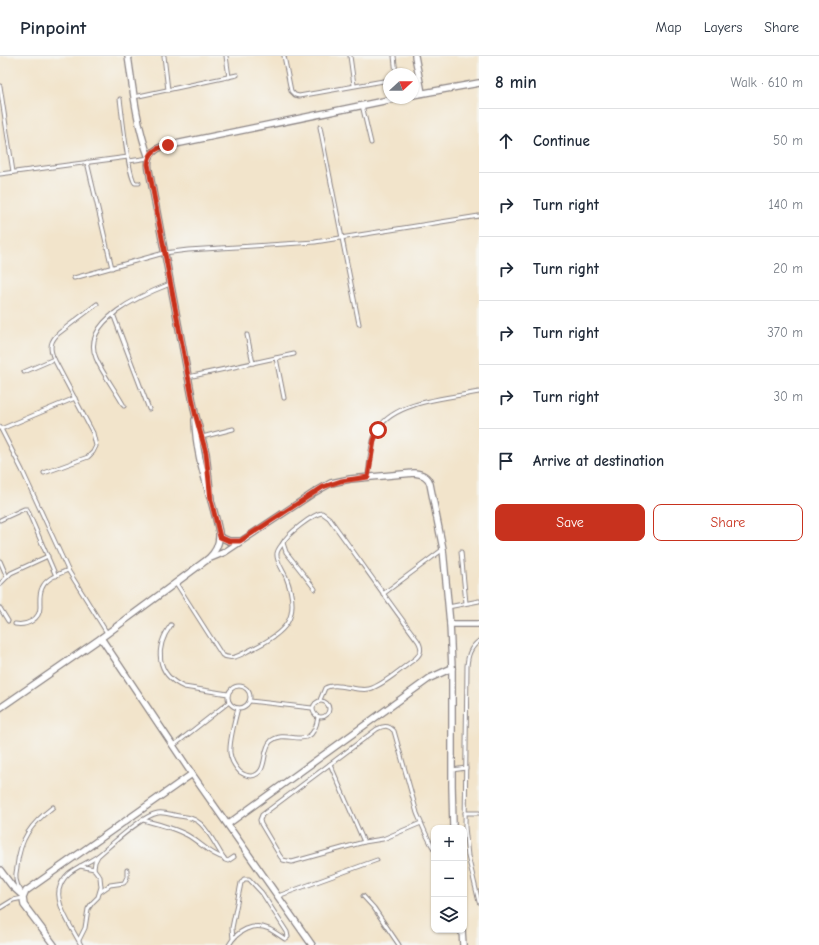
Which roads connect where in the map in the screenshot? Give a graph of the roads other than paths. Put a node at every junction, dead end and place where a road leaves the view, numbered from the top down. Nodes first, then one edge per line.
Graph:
1 (128, 56) edge
2 (164, 56) edge
3 (226, 56) edge
4 (284, 56) edge
5 (350, 56) edge
6 (394, 56) edge
7 (415, 56) edge
8 (395, 68) edge
9 (237, 75) dead end
10 (230, 77) junction
11 (383, 81) edge
12 (479, 83) edge
13 (354, 85) junction
14 (0, 86) edge
15 (168, 90) junction
16 (422, 93) junction
17 (419, 94) edge
18 (134, 97) junction
19 (120, 98) dead end
20 (383, 101) edge
21 (362, 105) junction
22 (320, 127) dead end
23 (371, 143) dead end
24 (128, 157) junction
25 (149, 158) junction
26 (129, 161) junction
27 (87, 162) junction
28 (13, 172) junction
29 (0, 174) edge
30 (139, 183) dead end
31 (479, 216) edge
32 (342, 238) junction
33 (164, 253) junction
34 (112, 268) junction
35 (74, 278) dead end
36 (170, 284) junction
37 (97, 304) dead end
38 (113, 314) junction
39 (359, 324) dead end
40 (247, 335) dead end
41 (294, 354) dead end
42 (276, 358) junction
43 (54, 359) junction
44 (252, 363) junction
45 (24, 372) dead end
46 (188, 377) junction
47 (479, 392) edge
48 (74, 398) junction
49 (284, 398) dead end
50 (124, 406) dead end
51 (149, 410) dead end
52 (195, 413) junction
53 (1, 428) edge
54 (233, 429) dead end
55 (202, 437) junction
56 (44, 473) dead end
57 (368, 477) junction
58 (211, 500) junction
59 (0, 520) edge
60 (220, 537) junction
61 (240, 541) junction
62 (283, 543) junction
63 (444, 549) junction
64 (461, 552) dead end
65 (48, 556) junction
66 (208, 559) junction
67 (0, 561) edge
68 (68, 570) junction
69 (56, 576) junction
70 (7, 577) junction
71 (175, 583) junction
72 (0, 584) edge
73 (315, 589) dead end
74 (383, 594) junction
75 (479, 601) edge
76 (466, 603) junction
77 (448, 607) junction
78 (0, 608) edge
79 (8, 621) dead end
80 (15, 624) dead end
81 (450, 624) junction
82 (479, 624) edge
83 (171, 625) dead end
84 (108, 633) junction
85 (101, 638) junction
86 (479, 641) edge
87 (452, 668) junction
88 (228, 694) junction
89 (250, 700) junction
90 (320, 700) junction
91 (229, 702) junction
92 (0, 708) edge
93 (238, 708) junction
94 (312, 708) junction
95 (318, 717) junction
96 (173, 746) junction
97 (330, 764) junction
98 (466, 768) junction
99 (452, 770) junction
100 (192, 774) junction
101 (53, 807) dead end
102 (479, 812) edge
103 (465, 813) junction
104 (143, 820) junction
105 (421, 823) junction
106 (228, 824) junction
107 (453, 825) edge
108 (364, 842) junction
109 (431, 843) edge
110 (98, 855) junction
111 (234, 857) dead end
112 (224, 858) junction
113 (377, 860) dead end
114 (78, 866) junction
115 (0, 870) edge
116 (94, 870) junction
117 (127, 870) dead end
118 (479, 884) edge
119 (475, 886) junction
120 (100, 892) junction
121 (23, 896) junction
122 (278, 896) junction
123 (363, 896) dead end
124 (479, 902) edge
125 (0, 908) edge
126 (462, 933) edge
127 (233, 939) junction
128 (79, 940) junction
129 (54, 945) edge
130 (81, 945) edge
131 (229, 945) edge
132 (312, 945) edge
133 (399, 945) edge
134 (463, 945) edge

1 - 18 street
2 - 15 lane
3 - 10 lane
4 - 13 lane
5 - 13 lane
6 - 8 lane
7 - 16 street
9 - 10 lane
10 - 15 lane
11 - 13 lane
12 - 16 street
14 - 28 lane
15 - 18 lane
16 - 17 street
18 - 25 street
19 - 24 lane
20 - 21 street
21 - 23 lane
21 - 25 street
22 - 32 lane
24 - 26 lane
24 - 27 lane
25 - 26 lane
25 - 33 street
26 - 30 lane
27 - 28 lane
27 - 34 lane
28 - 29 lane
31 - 32 lane
32 - 33 lane
32 - 39 lane
33 - 34 lane
33 - 36 street
34 - 35 lane
36 - 38 lane
36 - 46 street
37 - 43 lane
38 - 50 lane
38 - 51 lane
40 - 44 lane
41 - 42 lane
42 - 44 lane
42 - 49 lane
43 - 45 lane
43 - 48 lane
44 - 46 lane
46 - 52 street
47 - 57 lane
48 - 53 lane
48 - 56 lane
52 - 55 street
52 - 58 street
53 - 68 lane
54 - 55 lane
55 - 58 street
57 - 61 street
57 - 63 street
58 - 60 street
59 - 65 lane
60 - 61 street
60 - 66 street
61 - 66 street
62 - 71 lane
62 - 73 lane
62 - 74 lane
63 - 74 lane
63 - 77 street
64 - 76 lane
65 - 69 lane
65 - 70 lane
66 - 71 street
67 - 70 lane
68 - 69 lane
68 - 84 lane
69 - 80 lane
70 - 72 lane
71 - 84 street
74 - 90 lane
75 - 76 lane
76 - 77 lane
77 - 81 street
78 - 79 lane
81 - 82 street
81 - 87 street
83 - 88 lane
84 - 85 street
85 - 92 street
85 - 96 street
86 - 98 lane
87 - 99 street
87 - 106 street
88 - 89 lane
88 - 91 lane
89 - 93 lane
89 - 94 lane
90 - 94 lane
90 - 95 lane
91 - 93 lane
91 - 96 lane
93 - 95 lane
94 - 95 lane
96 - 100 street
97 - 105 lane
97 - 108 lane
97 - 108 lane
98 - 99 lane
98 - 103 lane
99 - 107 street
100 - 106 street
100 - 121 street
101 - 121 lane
102 - 103 lane
103 - 119 lane
104 - 110 lane
104 - 112 lane
104 - 112 lane
105 - 108 lane
105 - 109 lane
106 - 122 street
110 - 114 lane
110 - 116 lane
111 - 112 lane
113 - 122 lane
114 - 116 lane
114 - 128 lane
115 - 121 street
116 - 120 lane
117 - 120 lane
118 - 119 lane
119 - 124 lane
120 - 128 lane
121 - 125 lane
121 - 129 street
122 - 132 street
123 - 133 lane
126 - 134 street
127 - 127 lane
127 - 131 lane
128 - 130 lane

